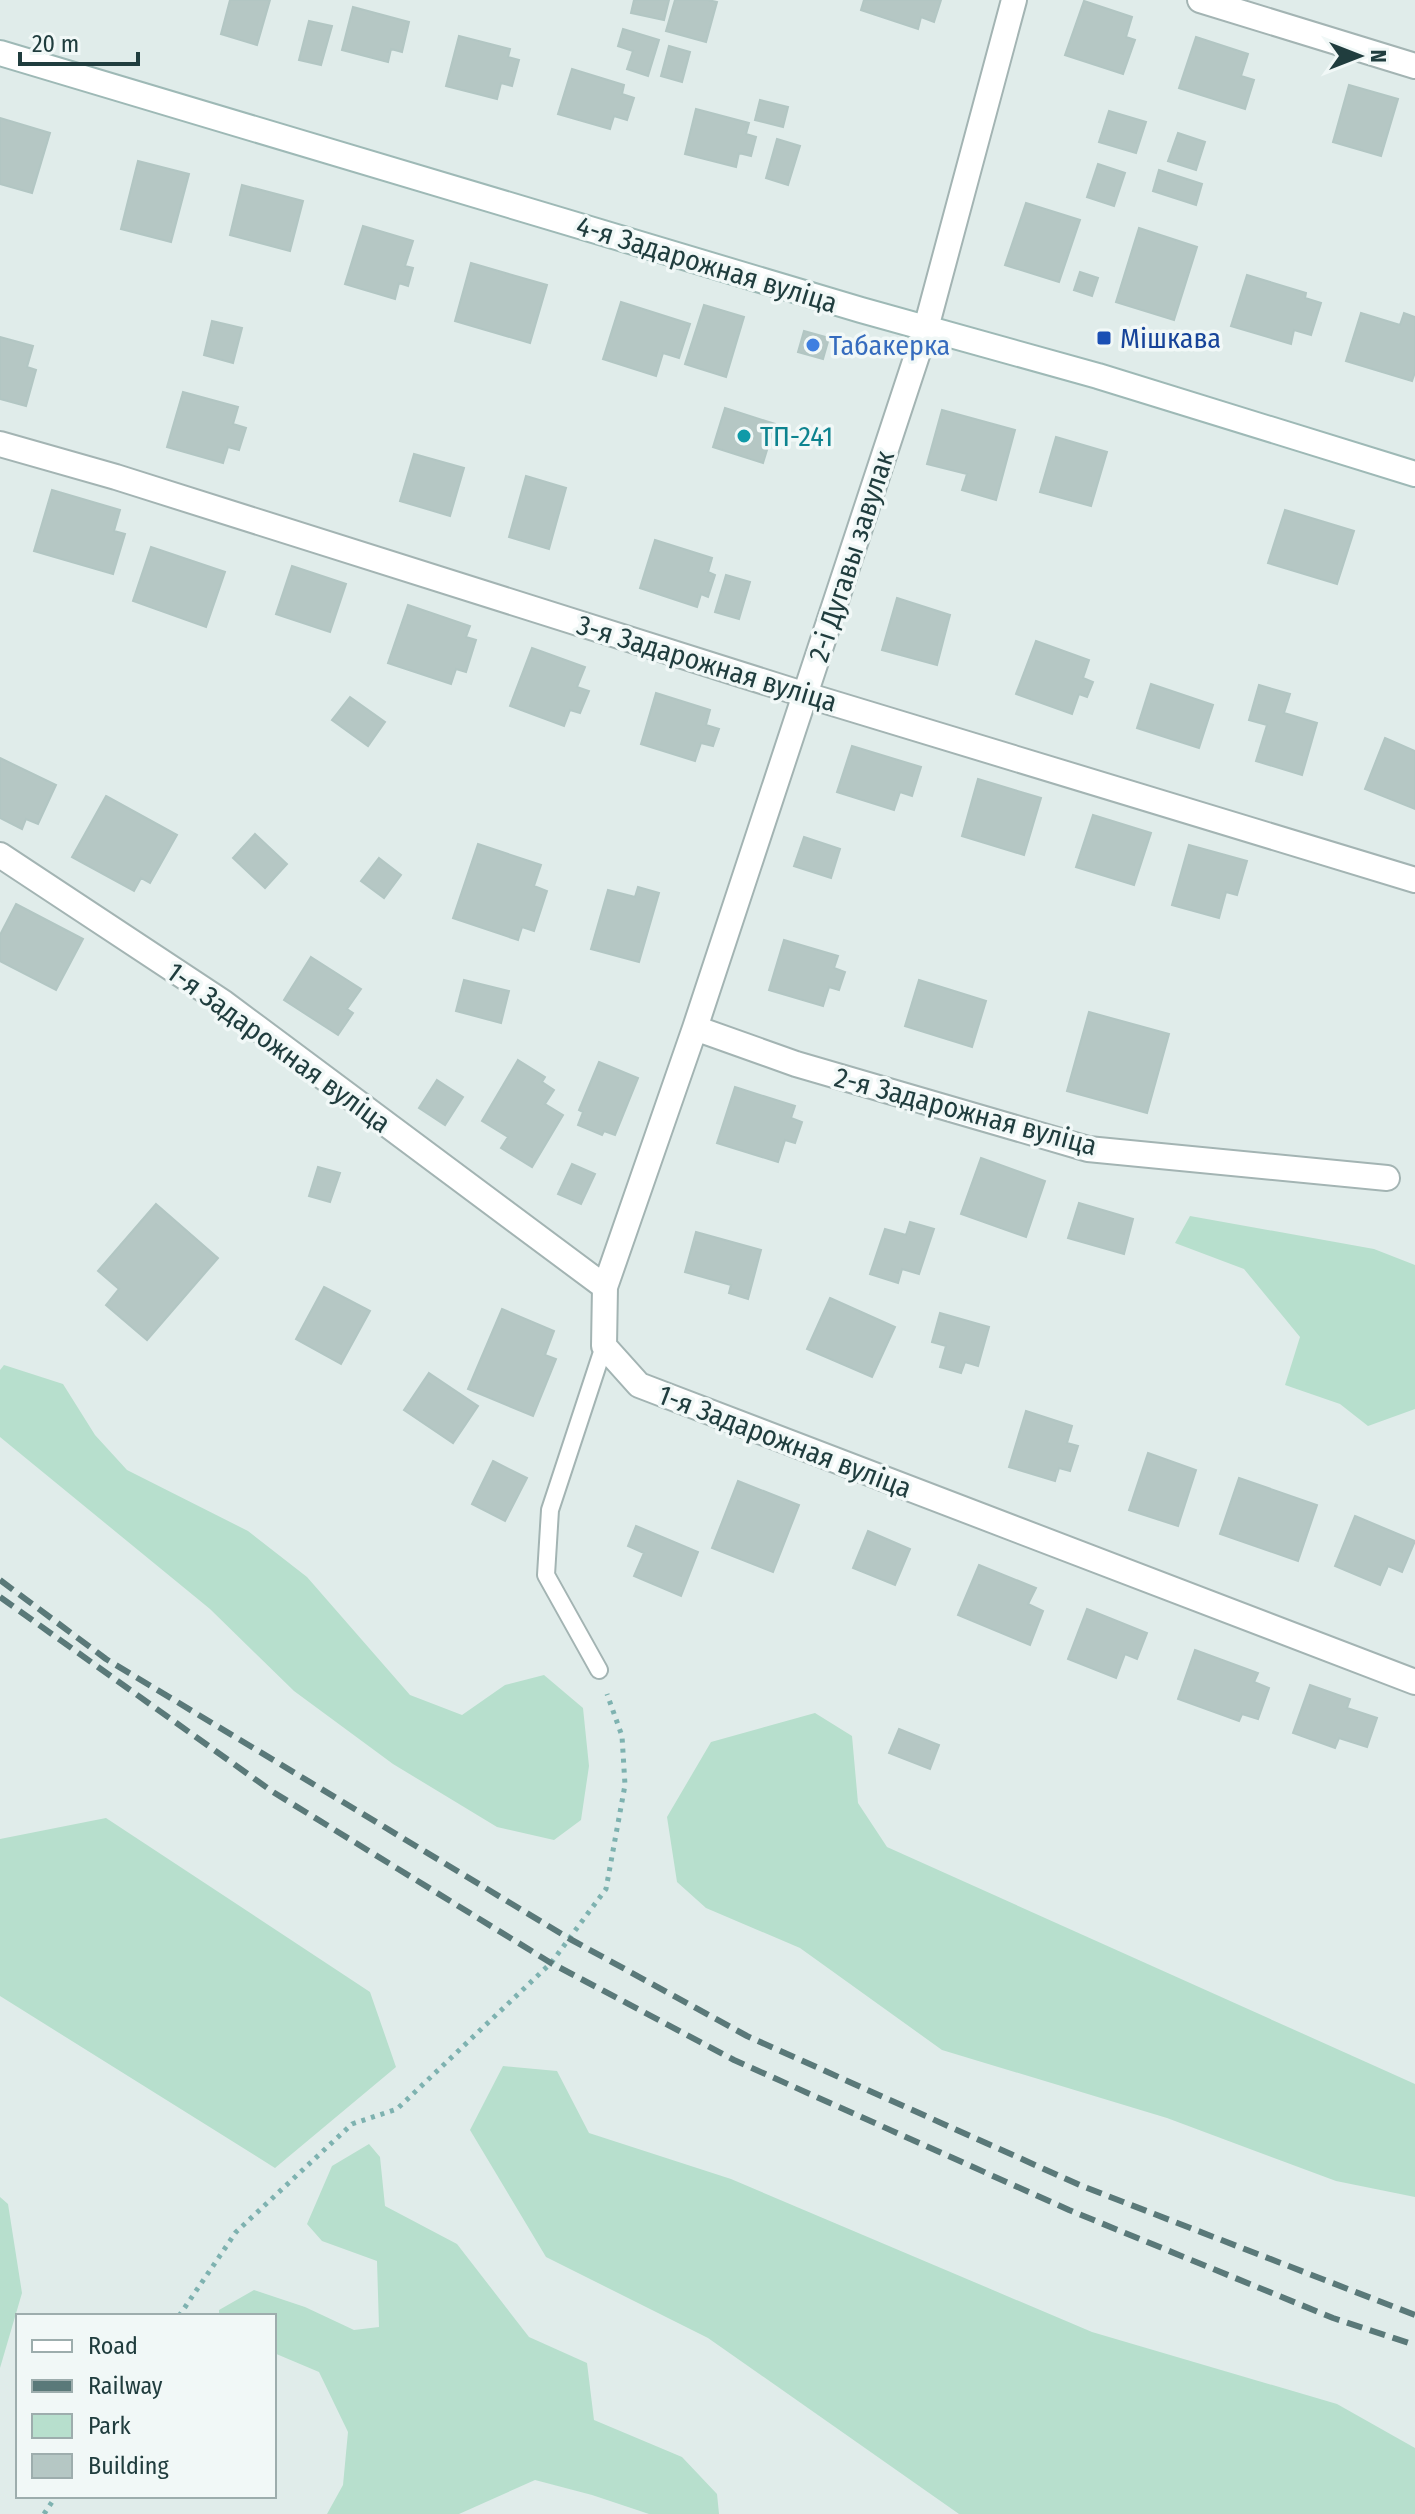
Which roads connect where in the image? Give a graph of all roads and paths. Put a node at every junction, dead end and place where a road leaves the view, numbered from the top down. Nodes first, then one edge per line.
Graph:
1 (1014, 0) edge
2 (1200, 0) edge
3 (0, 53) edge
4 (1415, 66) edge
5 (926, 328) junction
6 (0, 444) edge
7 (1415, 474) edge
8 (806, 695) junction
9 (0, 855) edge
10 (1415, 880) edge
11 (695, 1028) junction
12 (1387, 1178) dead end
13 (605, 1287) junction
14 (604, 1346) junction
15 (599, 1670) joint
16 (1415, 1682) edge
17 (180, 2314) edge

1 - 5 street, 2-і Дугавы завулак
2 - 4 street
3 - 5 street, 4-я Задарожная вуліца
5 - 7 street, 4-я Задарожная вуліца
5 - 8 street, 2-і Дугавы завулак
6 - 8 street, 3-я Задарожная вуліца
8 - 10 street, 3-я Задарожная вуліца
8 - 11 street, 2-і Дугавы завулак
9 - 13 street, 1-я Задарожная вуліца
11 - 12 street, 2-я Задарожная вуліца
11 - 13 street, 2-і Дугавы завулак
13 - 14 street
14 - 15 lane
14 - 16 street, 1-я Задарожная вуліца
15 - 17 path

